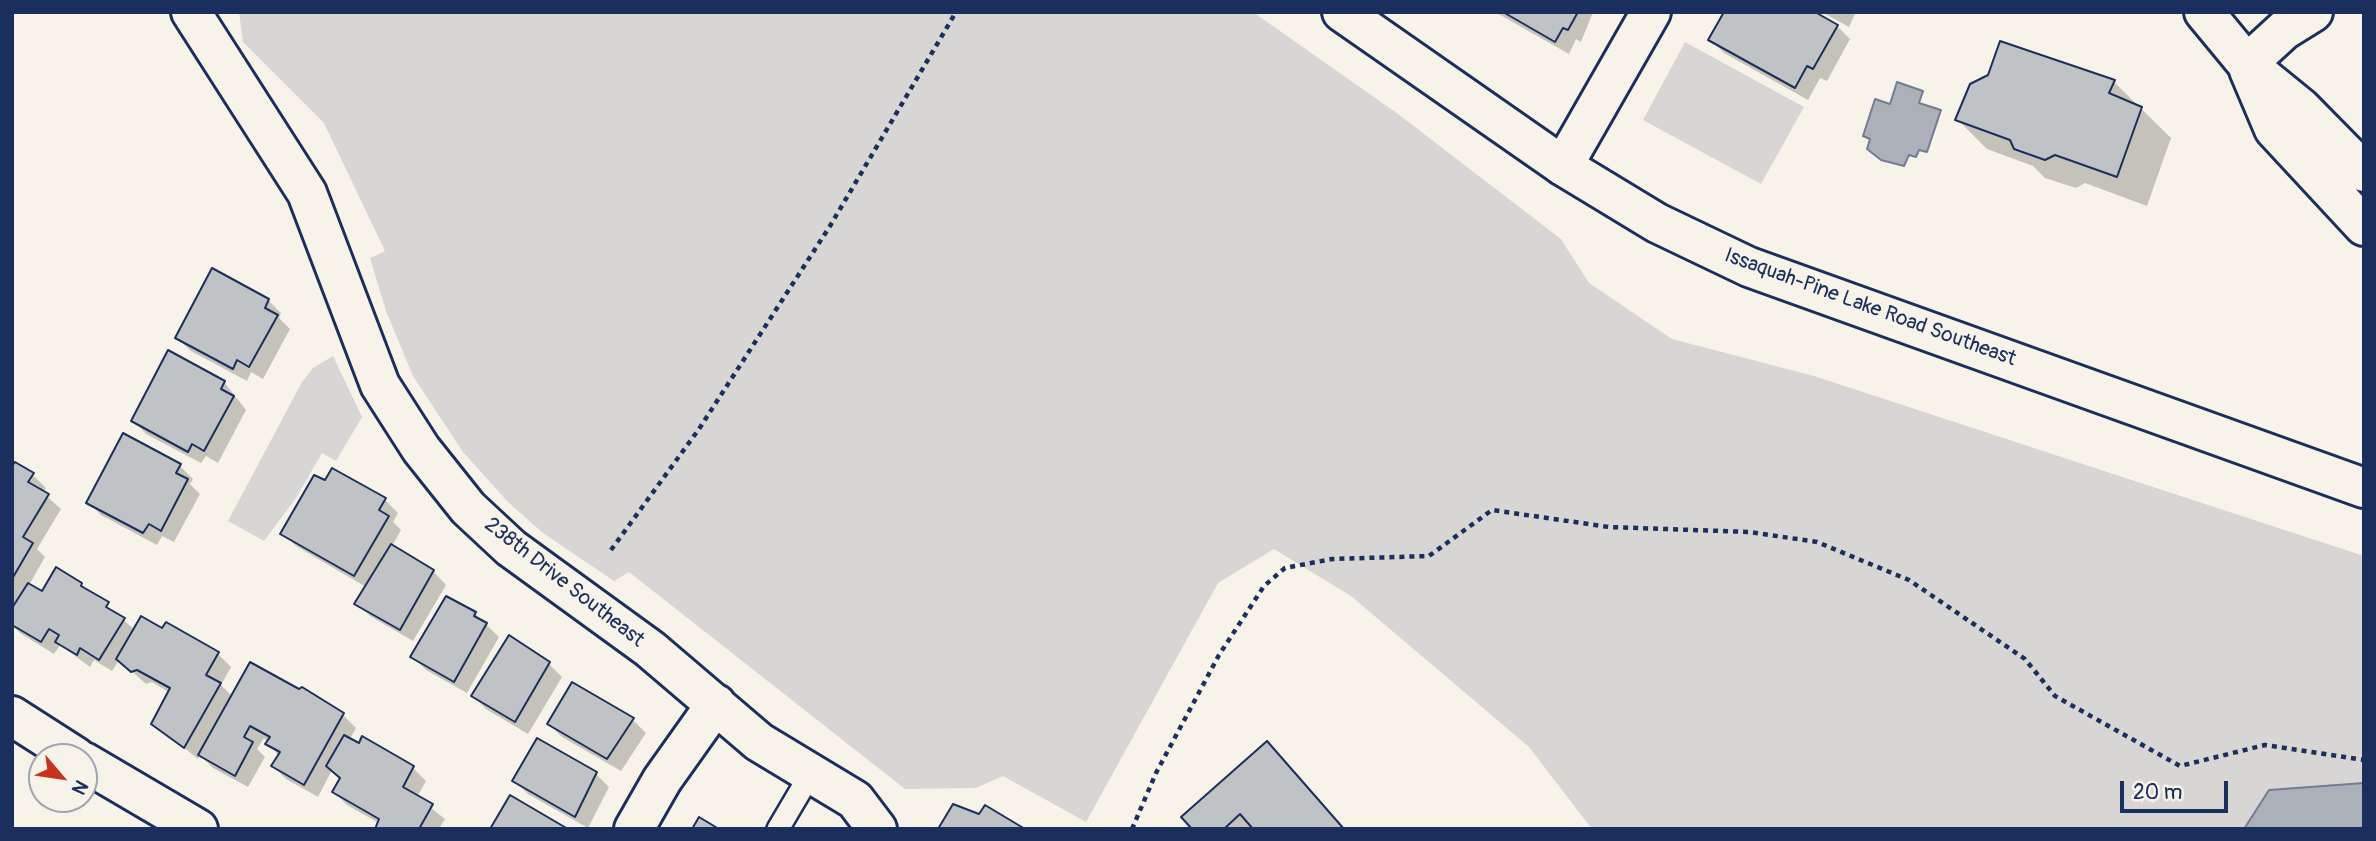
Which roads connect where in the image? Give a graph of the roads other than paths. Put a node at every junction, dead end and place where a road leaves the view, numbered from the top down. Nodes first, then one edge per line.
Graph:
1 (191, 12) edge
2 (1342, 12) edge
3 (1651, 12) edge
4 (2204, 12) edge
5 (2313, 12) edge
6 (2247, 64) junction
7 (1563, 166) junction
8 (2364, 172) edge
9 (2364, 226) edge
10 (2364, 488) edge
11 (716, 704) junction
12 (12, 716) edge
13 (54, 743) edge
14 (98, 770) edge
15 (811, 773) junction
16 (198, 829) edge
17 (634, 829) edge
18 (778, 829) edge
19 (877, 829) edge

1 - 11 street, 238th Drive Southeast
2 - 7 street, Issaquah-Pine Lake Road Southeast
3 - 7 street
4 - 6 street
5 - 6 street
6 - 8 street
6 - 9 street
7 - 10 street, Issaquah-Pine Lake Road Southeast
11 - 15 street, 238th Drive Southeast
11 - 17 street
12 - 13 street
14 - 16 street
15 - 18 lane
15 - 19 street, 238th Drive Southeast

